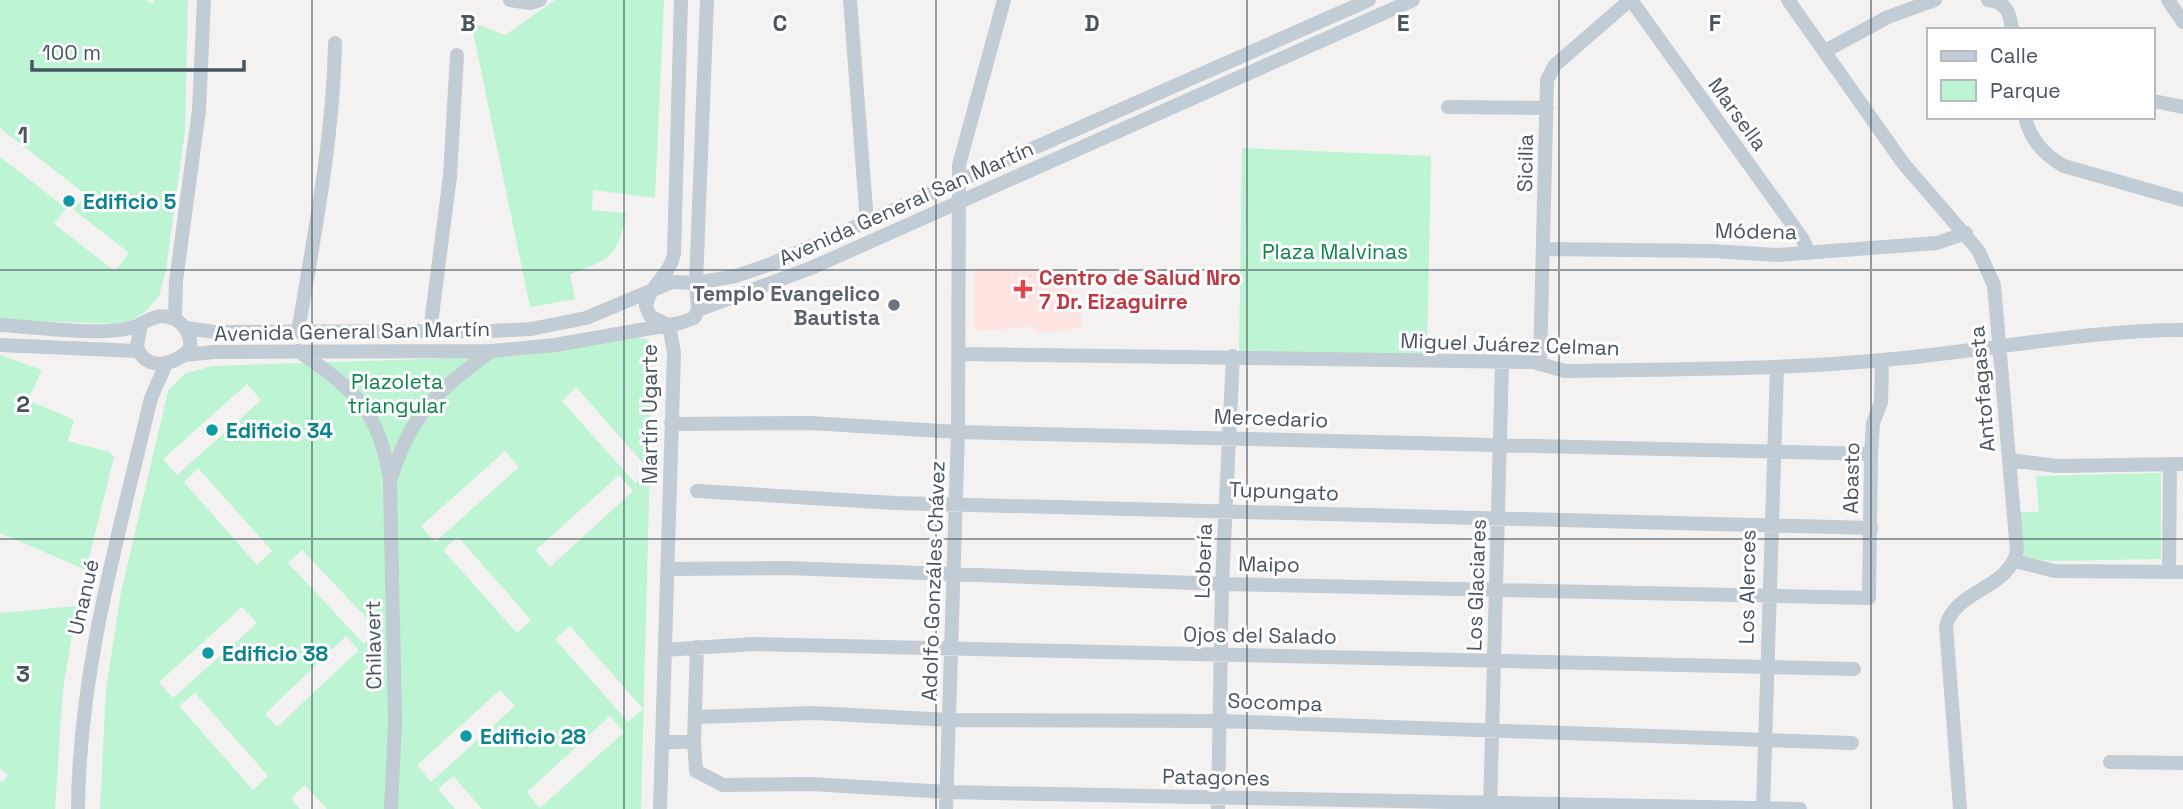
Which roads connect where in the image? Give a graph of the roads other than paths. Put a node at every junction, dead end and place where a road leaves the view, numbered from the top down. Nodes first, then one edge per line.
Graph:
1 (204, 0) edge
2 (510, 0) edge
3 (540, 0) edge
4 (681, 0) edge
5 (707, 0) edge
6 (850, 0) edge
7 (1004, 0) edge
8 (1369, 0) edge
9 (1413, 0) edge
10 (1631, 0) edge
11 (1788, 0) edge
12 (1935, 0) edge
13 (1988, 0) edge
14 (2168, 0) edge
15 (2183, 22) edge
16 (2012, 28) edge
17 (335, 43) dead end
18 (1825, 51) junction
19 (457, 55) dead end
20 (2155, 101) edge
21 (1448, 107) dead end
22 (1547, 107) junction
23 (2183, 107) edge
24 (2026, 119) edge
25 (959, 181) junction
26 (2183, 200) edge
27 (961, 202) junction
28 (867, 223) junction
29 (1966, 233) junction
30 (1544, 249) junction
31 (1809, 253) junction
32 (176, 281) junction
33 (696, 283) junction
34 (653, 289) junction
35 (698, 310) junction
36 (155, 317) junction
37 (141, 324) junction
38 (180, 324) junction
39 (0, 325) edge
40 (669, 325) junction
41 (2183, 330) edge
42 (429, 331) junction
43 (298, 332) junction
44 (0, 345) edge
45 (2000, 348) junction
46 (298, 351) junction
47 (491, 351) junction
48 (959, 354) junction
49 (184, 355) junction
50 (143, 356) junction
51 (1233, 356) junction
52 (1881, 360) junction
53 (1502, 362) junction
54 (1540, 363) junction
55 (166, 364) junction
56 (1777, 367) junction
57 (151, 398) junction
58 (671, 424) junction
59 (958, 432) junction
60 (1228, 438) junction
61 (1500, 446) junction
62 (1773, 453) junction
63 (1871, 454) junction
64 (2009, 460) junction
65 (2176, 464) edge
66 (390, 480) junction
67 (697, 491) dead end
68 (955, 502) junction
69 (1226, 510) junction
70 (1500, 518) junction
71 (1769, 524) junction
72 (1871, 527) junction
73 (2015, 561) junction
74 (668, 569) junction
75 (2176, 572) edge
76 (953, 577) junction
77 (1222, 584) junction
78 (1496, 590) junction
79 (1768, 598) junction
80 (1869, 598) joint
81 (697, 647) junction
82 (951, 648) junction
83 (665, 650) junction
84 (1220, 655) junction
85 (1494, 663) junction
86 (1766, 668) junction
87 (1854, 669) dead end
88 (696, 717) junction
89 (950, 720) junction
90 (1219, 721) junction
91 (1494, 731) junction
92 (662, 742) junction
93 (694, 742) junction
94 (1765, 742) junction
95 (1852, 743) dead end
96 (2110, 762) dead end
97 (2183, 762) edge
98 (947, 792) junction
99 (1218, 803) edge
100 (1490, 806) edge
101 (1763, 808) edge
102 (79, 809) edge
103 (391, 809) edge
104 (660, 809) edge
105 (946, 809) edge
106 (1800, 809) edge
107 (1961, 809) edge

1 - 32 street
2 - 3 street
4 - 34 street
5 - 33 street
6 - 28 street
7 - 25 street, Adolfo Gonzáles Chávez
8 - 25 street, Avenida General San Martín
9 - 27 street, Avenida General San Martín
10 - 22 street, Sicilia
10 - 31 street, Marsella
11 - 18 street, Antofagasta
12 - 18 street
13 - 16 street
14 - 15 street
17 - 43 street
18 - 29 street, Antofagasta
19 - 42 street
20 - 23 street
21 - 22 street
22 - 30 street, Sicilia
24 - 26 street
25 - 27 street, Adolfo Gonzáles Chávez
25 - 28 street, Avenida General San Martín
27 - 35 street, Avenida General San Martín
27 - 48 street, Adolfo Gonzáles Chávez
28 - 33 street, Avenida General San Martín
29 - 31 street, Módena
29 - 45 street, Antofagasta
30 - 31 street, Módena
30 - 54 street, Sicilia
32 - 36 street
32 - 38 street
33 - 34 street, Avenida General San Martín
33 - 35 street
34 - 40 street, Martín Ugarte
34 - 42 street, Avenida General San Martín
35 - 40 street, Avenida General San Martín
36 - 37 street
36 - 38 street
37 - 39 street
37 - 50 street
38 - 43 street, Avenida General San Martín
38 - 49 street
40 - 47 street, Avenida General San Martín
40 - 58 street, Martín Ugarte
41 - 45 street, Miguel Juárez Celman
42 - 43 street, Avenida General San Martín
44 - 50 street
45 - 52 street, Miguel Juárez Celman
45 - 64 street, Antofagasta
46 - 47 street, Avenida General San Martín
46 - 49 street, Avenida General San Martín
46 - 66 street, Chilavert
47 - 66 street, Chilavert
48 - 51 street, Miguel Juárez Celman
48 - 59 street, Adolfo Gonzáles Chávez
49 - 55 street
50 - 55 street
50 - 57 street, Unanué
51 - 53 street, Miguel Juárez Celman
51 - 60 street, Lobería
52 - 56 street, Miguel Juárez Celman
52 - 63 street, Abasto
53 - 54 street, Miguel Juárez Celman
53 - 61 street, Los Glaciares
54 - 56 street, Miguel Juárez Celman
55 - 57 street, Unanué
56 - 62 street, Los Alerces
57 - 102 street, Unanué
58 - 59 street, Mercedario
58 - 74 street, Martín Ugarte
59 - 60 street, Mercedario
59 - 68 street, Adolfo Gonzáles Chávez
60 - 61 street, Mercedario
60 - 69 street, Lobería
61 - 62 street, Mercedario
61 - 70 street, Los Glaciares
62 - 63 street, Mercedario
62 - 71 street, Los Alerces
63 - 72 street, Abasto
64 - 65 street
64 - 73 street, Antofagasta
65 - 75 street
66 - 103 street, Chilavert
67 - 68 street, Tupungato
68 - 69 street, Tupungato
68 - 76 street, Adolfo Gonzáles Chávez
69 - 70 street, Tupungato
69 - 77 street, Lobería
70 - 71 street, Tupungato
70 - 78 street, Los Glaciares
71 - 72 street, Tupungato
71 - 79 street, Los Alerces
72 - 80 street, Abasto
73 - 75 street
73 - 107 street
74 - 76 street, Maipo
74 - 83 street, Martín Ugarte
76 - 77 street, Maipo
76 - 82 street, Adolfo Gonzáles Chávez
77 - 78 street, Maipo
77 - 84 street, Lobería
78 - 79 street, Maipo
78 - 85 street, Los Glaciares
79 - 80 street, Maipo
79 - 86 street, Los Alerces
81 - 82 street, Ojos del Salado
81 - 83 street, Ojos del Salado
81 - 88 street
82 - 84 street, Ojos del Salado
82 - 89 street, Adolfo Gonzáles Chávez
83 - 92 street, Martín Ugarte
84 - 85 street, Ojos del Salado
84 - 90 street, Lobería
85 - 86 street, Ojos del Salado
85 - 91 street, Los Glaciares
86 - 87 street, Ojos del Salado
86 - 94 street, Los Alerces
88 - 89 street, Socompa
88 - 93 street
89 - 90 street, Socompa
89 - 98 street, Adolfo Gonzáles Chávez
90 - 91 street, Socompa
90 - 99 street, Lobería
91 - 94 street, Socompa
91 - 100 street, Los Glaciares
92 - 93 street
92 - 104 street, Martín Ugarte
93 - 98 street, Patagones
94 - 95 street, Socompa
94 - 101 street, Los Alerces
96 - 97 street
98 - 99 street, Patagones
98 - 105 street, Adolfo Gonzáles Chávez
99 - 100 street, Patagones
100 - 101 street, Patagones
101 - 106 street, Patagones

